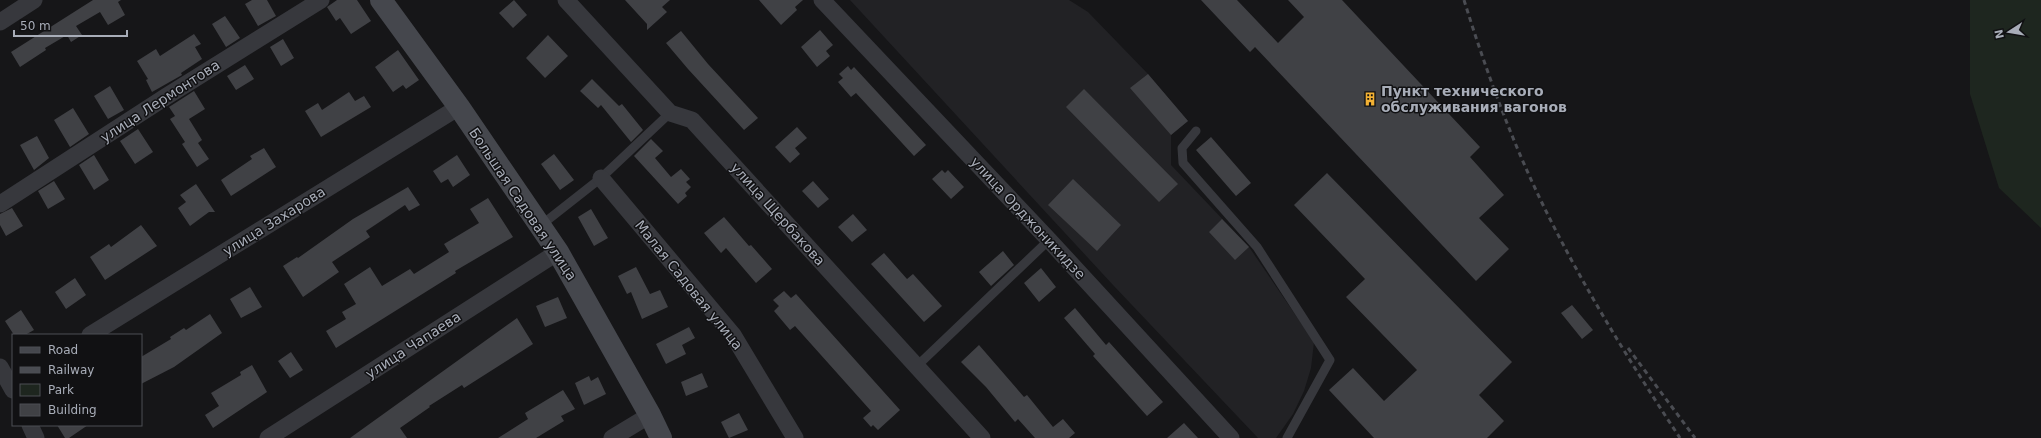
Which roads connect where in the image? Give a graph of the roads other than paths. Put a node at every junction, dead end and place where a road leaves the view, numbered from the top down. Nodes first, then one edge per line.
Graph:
1 (34, 0) edge
2 (321, 0) edge
3 (381, 0) edge
4 (566, 0) edge
5 (822, 0) edge
6 (0, 22) edge
7 (459, 107) junction
8 (670, 113) junction
9 (1196, 131) dead end
10 (601, 178) junction
11 (0, 204) edge
12 (540, 226) junction
13 (1049, 240) junction
14 (558, 252) junction
15 (92, 334) edge
16 (917, 366) junction
17 (0, 367) edge
18 (9, 387) edge
19 (650, 415) junction
20 (30, 426) edge
21 (36, 438) edge
22 (268, 438) edge
23 (612, 438) edge
24 (661, 438) edge
25 (795, 438) edge
26 (982, 438) edge
27 (1231, 438) edge
28 (1287, 438) edge

1 - 6 street
2 - 11 street, улица Лермонтова
3 - 7 main road, Большая Садовая улица
4 - 8 street, улица Щербакова
5 - 13 street, улица Орджоникидзе
7 - 12 main road, Большая Садовая улица
7 - 15 street, улица Захарова
8 - 10 lane
8 - 16 street, улица Щербакова
9 - 28 lane
10 - 12 lane
10 - 25 street, Малая Садовая улица
12 - 14 main road, Большая Садовая улица
13 - 16 lane
13 - 27 street, улица Орджоникидзе
14 - 19 main road, Большая Садовая улица
14 - 22 street, улица Чапаева
16 - 26 street, улица Щербакова
17 - 18 street
19 - 23 street
19 - 24 main road, Большая Садовая улица
20 - 21 street

